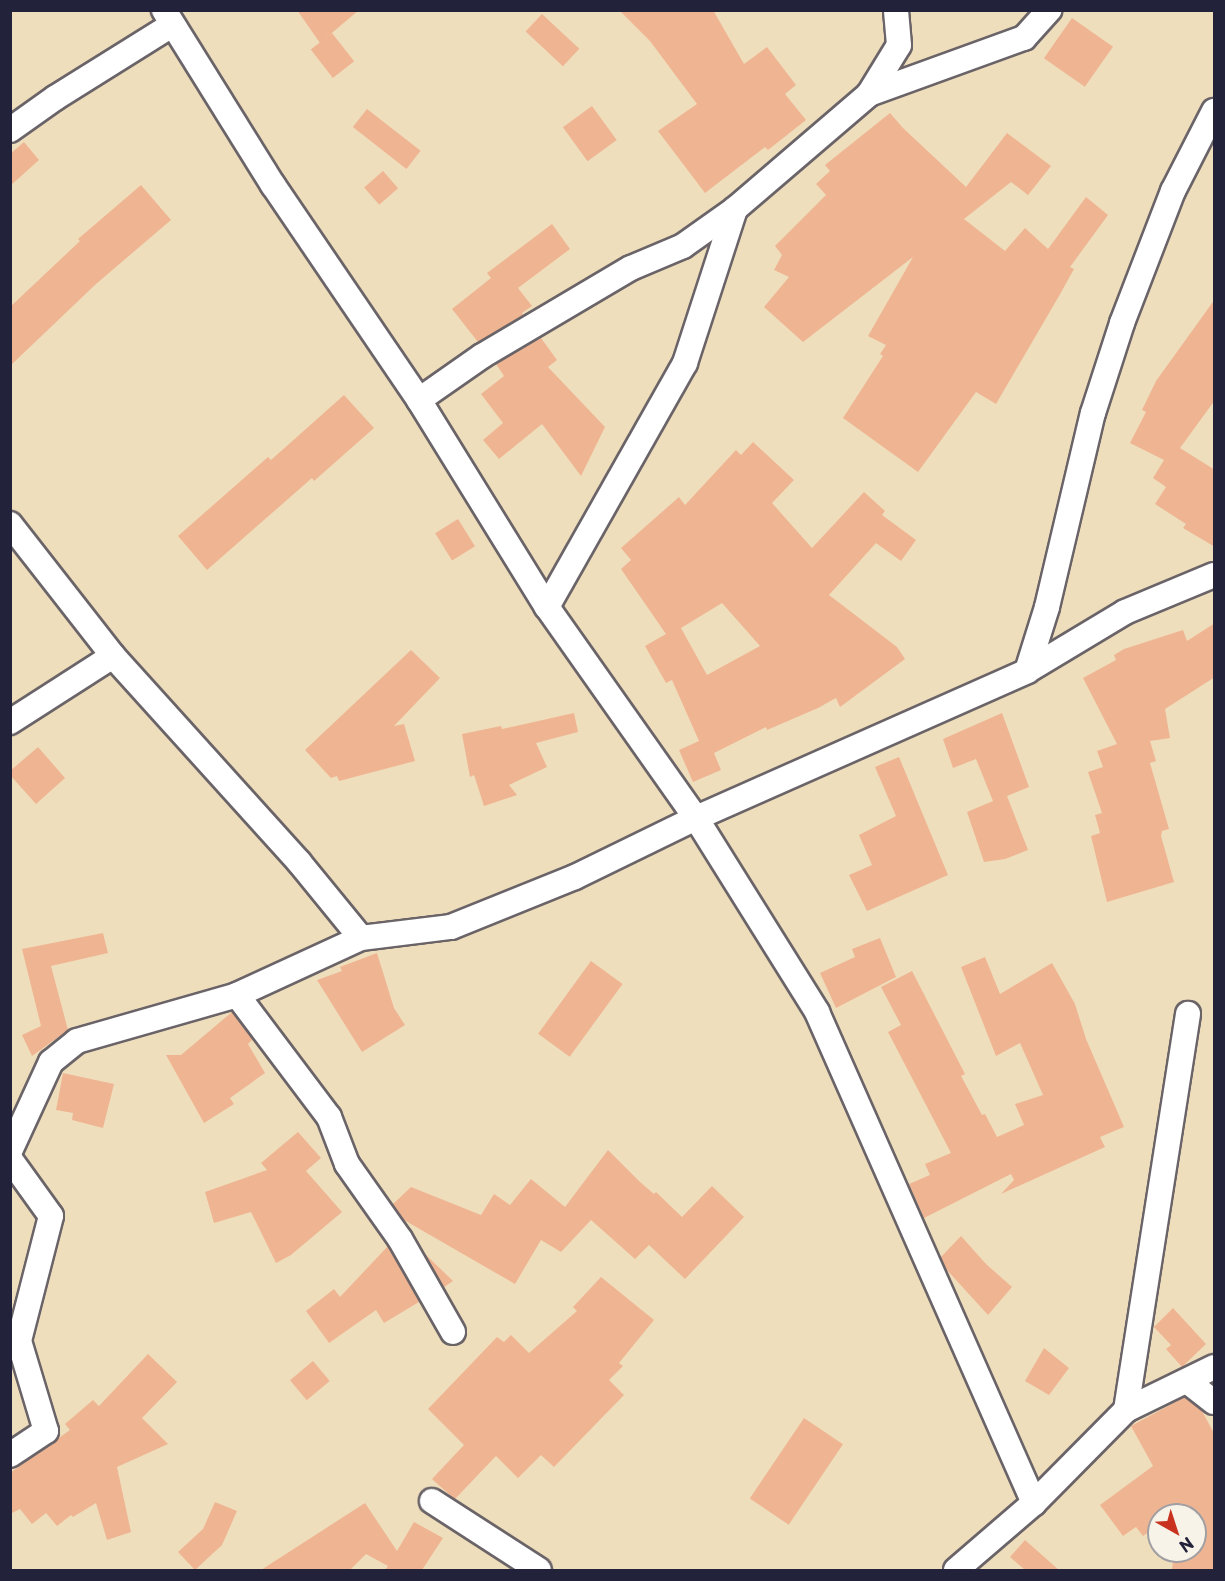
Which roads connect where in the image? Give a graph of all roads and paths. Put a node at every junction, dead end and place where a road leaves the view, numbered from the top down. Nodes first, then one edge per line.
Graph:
1 (896, 10) edge
2 (1049, 10) edge
3 (168, 18) edge
4 (869, 94) junction
5 (1215, 111) edge
6 (10, 130) edge
7 (735, 209) junction
8 (419, 400) junction
9 (10, 524) edge
10 (1215, 575) edge
11 (547, 607) junction
12 (113, 656) junction
13 (1027, 671) junction
14 (10, 722) edge
15 (696, 818) junction
16 (361, 938) junction
17 (237, 995) junction
18 (1188, 1014) dead end
19 (10, 1151) edge
20 (10, 1159) edge
21 (453, 1332) dead end
22 (1215, 1367) edge
23 (1187, 1381) junction
24 (1215, 1402) edge
25 (1126, 1410) junction
26 (10, 1455) edge
27 (432, 1501) dead end
28 (1034, 1503) junction
29 (539, 1570) edge
30 (957, 1570) edge

1 - 4 street
2 - 4 street
3 - 6 street
3 - 8 street
4 - 7 street
5 - 13 street
7 - 8 street
7 - 11 street
8 - 11 street
9 - 12 street
10 - 13 street
11 - 15 street
12 - 14 street
12 - 16 street
13 - 15 street
15 - 16 street
15 - 28 street
16 - 17 street
17 - 19 street
17 - 21 street
18 - 25 street
20 - 26 street
22 - 23 street
23 - 24 street
23 - 25 street
25 - 28 street
27 - 29 street
28 - 30 street

